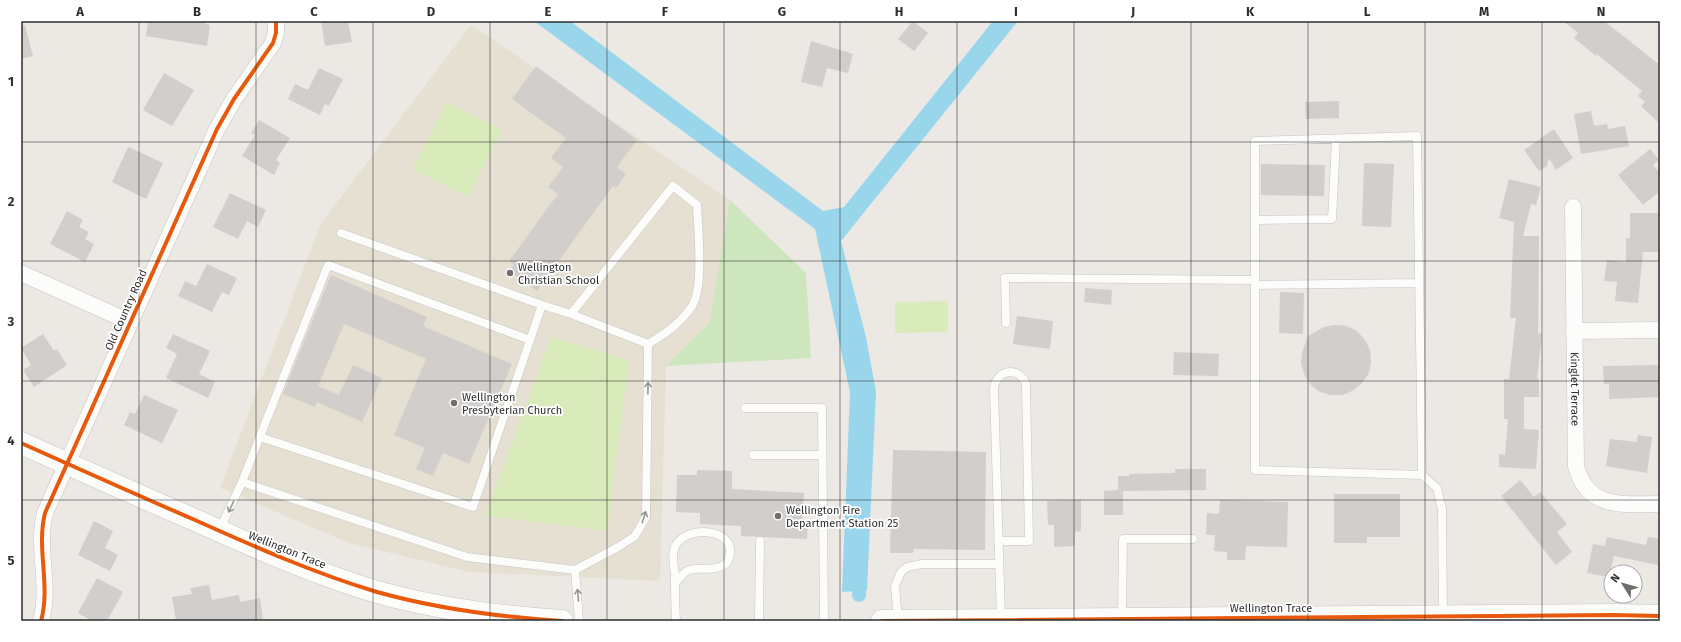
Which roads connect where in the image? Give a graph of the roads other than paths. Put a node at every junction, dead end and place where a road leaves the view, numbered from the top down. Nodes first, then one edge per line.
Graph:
1 (276, 21) edge
2 (1336, 139) junction
3 (1573, 208) dead end
4 (1255, 220) junction
5 (341, 233) dead end
6 (21, 273) edge
7 (1255, 282) junction
8 (1419, 282) junction
9 (542, 305) junction
10 (571, 314) junction
11 (130, 322) junction
12 (1006, 323) dead end
13 (1660, 330) edge
14 (1574, 331) junction
15 (530, 340) junction
16 (648, 344) junction
17 (744, 408) dead end
18 (260, 437) junction
19 (21, 443) edge
20 (753, 455) dead end
21 (822, 455) junction
22 (67, 463) junction
23 (1422, 475) junction
24 (242, 482) junction
25 (1660, 504) edge
26 (219, 531) junction
27 (1193, 539) dead end
28 (760, 541) dead end
29 (998, 542) junction
30 (999, 564) junction
31 (575, 570) junction
32 (675, 584) junction
33 (1443, 616) junction
34 (1660, 616) edge
35 (1135, 619) edge
36 (1001, 620) junction
37 (41, 621) edge
38 (562, 621) edge
39 (578, 621) edge
40 (676, 621) edge
41 (759, 621) edge
42 (824, 621) edge
43 (882, 621) edge
44 (898, 621) edge

1 - 11 street, Old Country Road
2 - 4 lane
2 - 4 lane
2 - 8 lane
3 - 14 street, Kinglet Terrace
4 - 7 lane
5 - 9 lane
6 - 11 street
7 - 8 lane
7 - 12 lane
7 - 23 lane
8 - 23 lane
9 - 10 lane
9 - 15 lane
10 - 16 lane
10 - 16 lane
11 - 22 street, Old Country Road
13 - 14 street
14 - 25 street, Kinglet Terrace
15 - 18 lane
15 - 18 lane
31 -> 16 lane
17 - 21 lane
18 - 24 lane
19 - 22 street, Wellington Trace
20 - 21 lane
21 - 42 lane
22 - 26 street, Wellington Trace
22 - 37 street, Old Country Road
23 - 33 lane
24 -> 26 lane
24 - 31 lane
26 - 38 street, Wellington Trace
27 - 35 lane
28 - 41 lane
29 - 29 lane
29 - 30 lane
30 - 36 lane
30 - 44 lane
39 -> 31 lane
32 - 32 lane
32 - 40 lane
33 - 34 street, Wellington Trace
33 - 35 street, Wellington Trace
35 - 36 street, Wellington Trace
36 - 44 street, Wellington Trace
43 - 44 street, Wellington Trace

